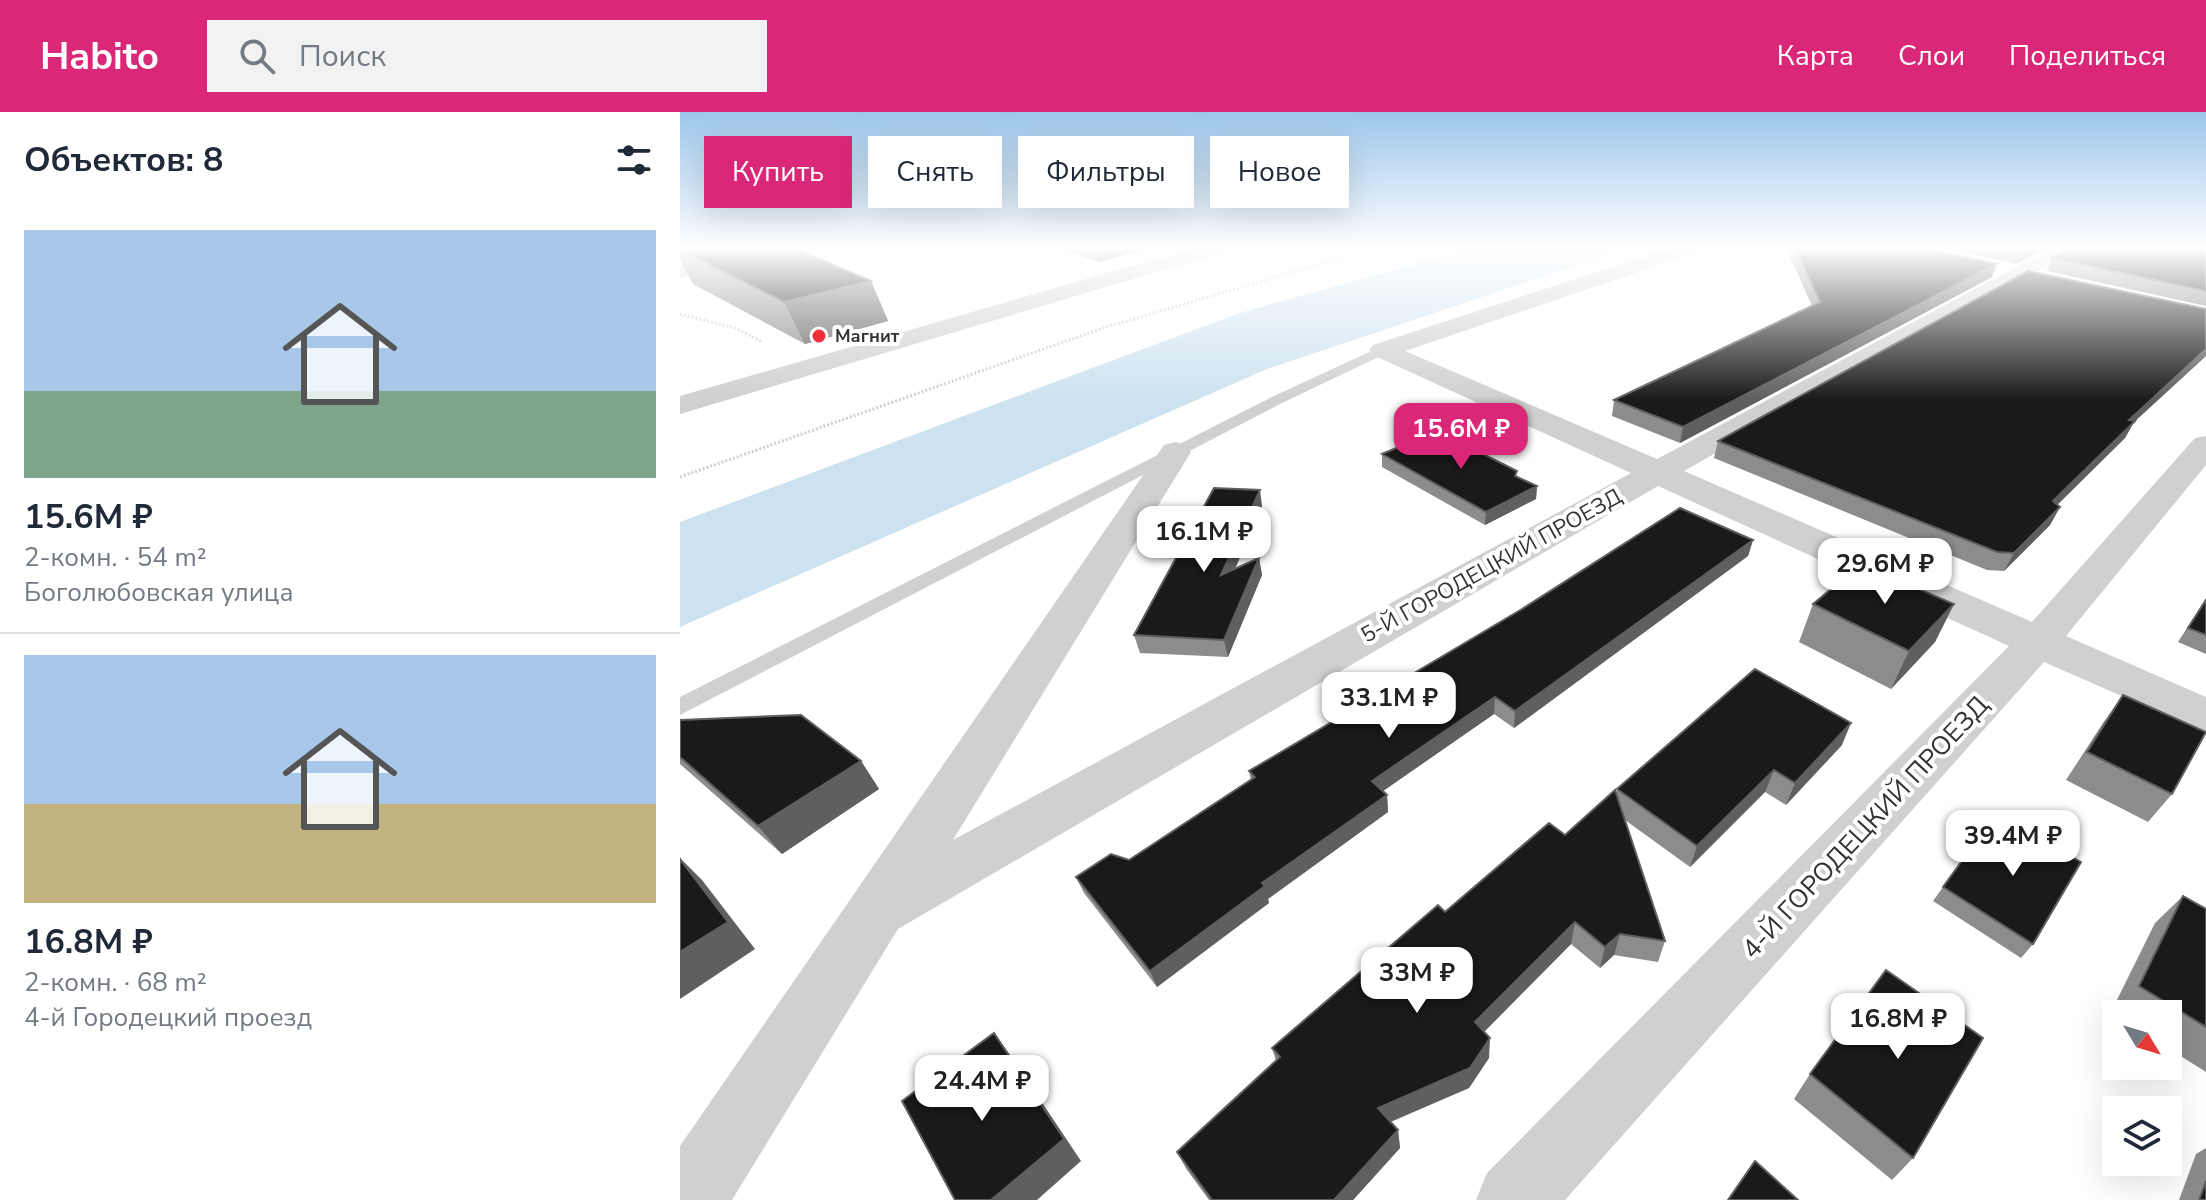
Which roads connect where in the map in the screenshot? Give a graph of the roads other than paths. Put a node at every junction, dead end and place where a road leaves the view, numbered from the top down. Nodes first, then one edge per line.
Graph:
1 (1037, 299) edge
2 (1537, 299) edge
3 (1976, 299) edge
4 (1382, 350) junction
5 (684, 399) edge
6 (2206, 445) edge
7 (1175, 452) junction
8 (1658, 472) junction
9 (2039, 641) junction
10 (680, 707) edge
11 (2206, 716) edge
12 (876, 911) junction
13 (688, 1200) edge
14 (1514, 1200) edge

1 - 5 street
2 - 4 street
3 - 8 street, 5-Й ГОРОДЕЦКИЙ ПРОЕЗД
4 - 7 lane
4 - 8 street
6 - 9 street, 4-Й ГОРОДЕЦКИЙ ПРОЕЗД
7 - 10 lane
7 - 12 street
8 - 9 street
8 - 12 street, 5-Й ГОРОДЕЦКИЙ ПРОЕЗД
9 - 11 street
9 - 14 street, 4-Й ГОРОДЕЦКИЙ ПРОЕЗД
12 - 13 street

